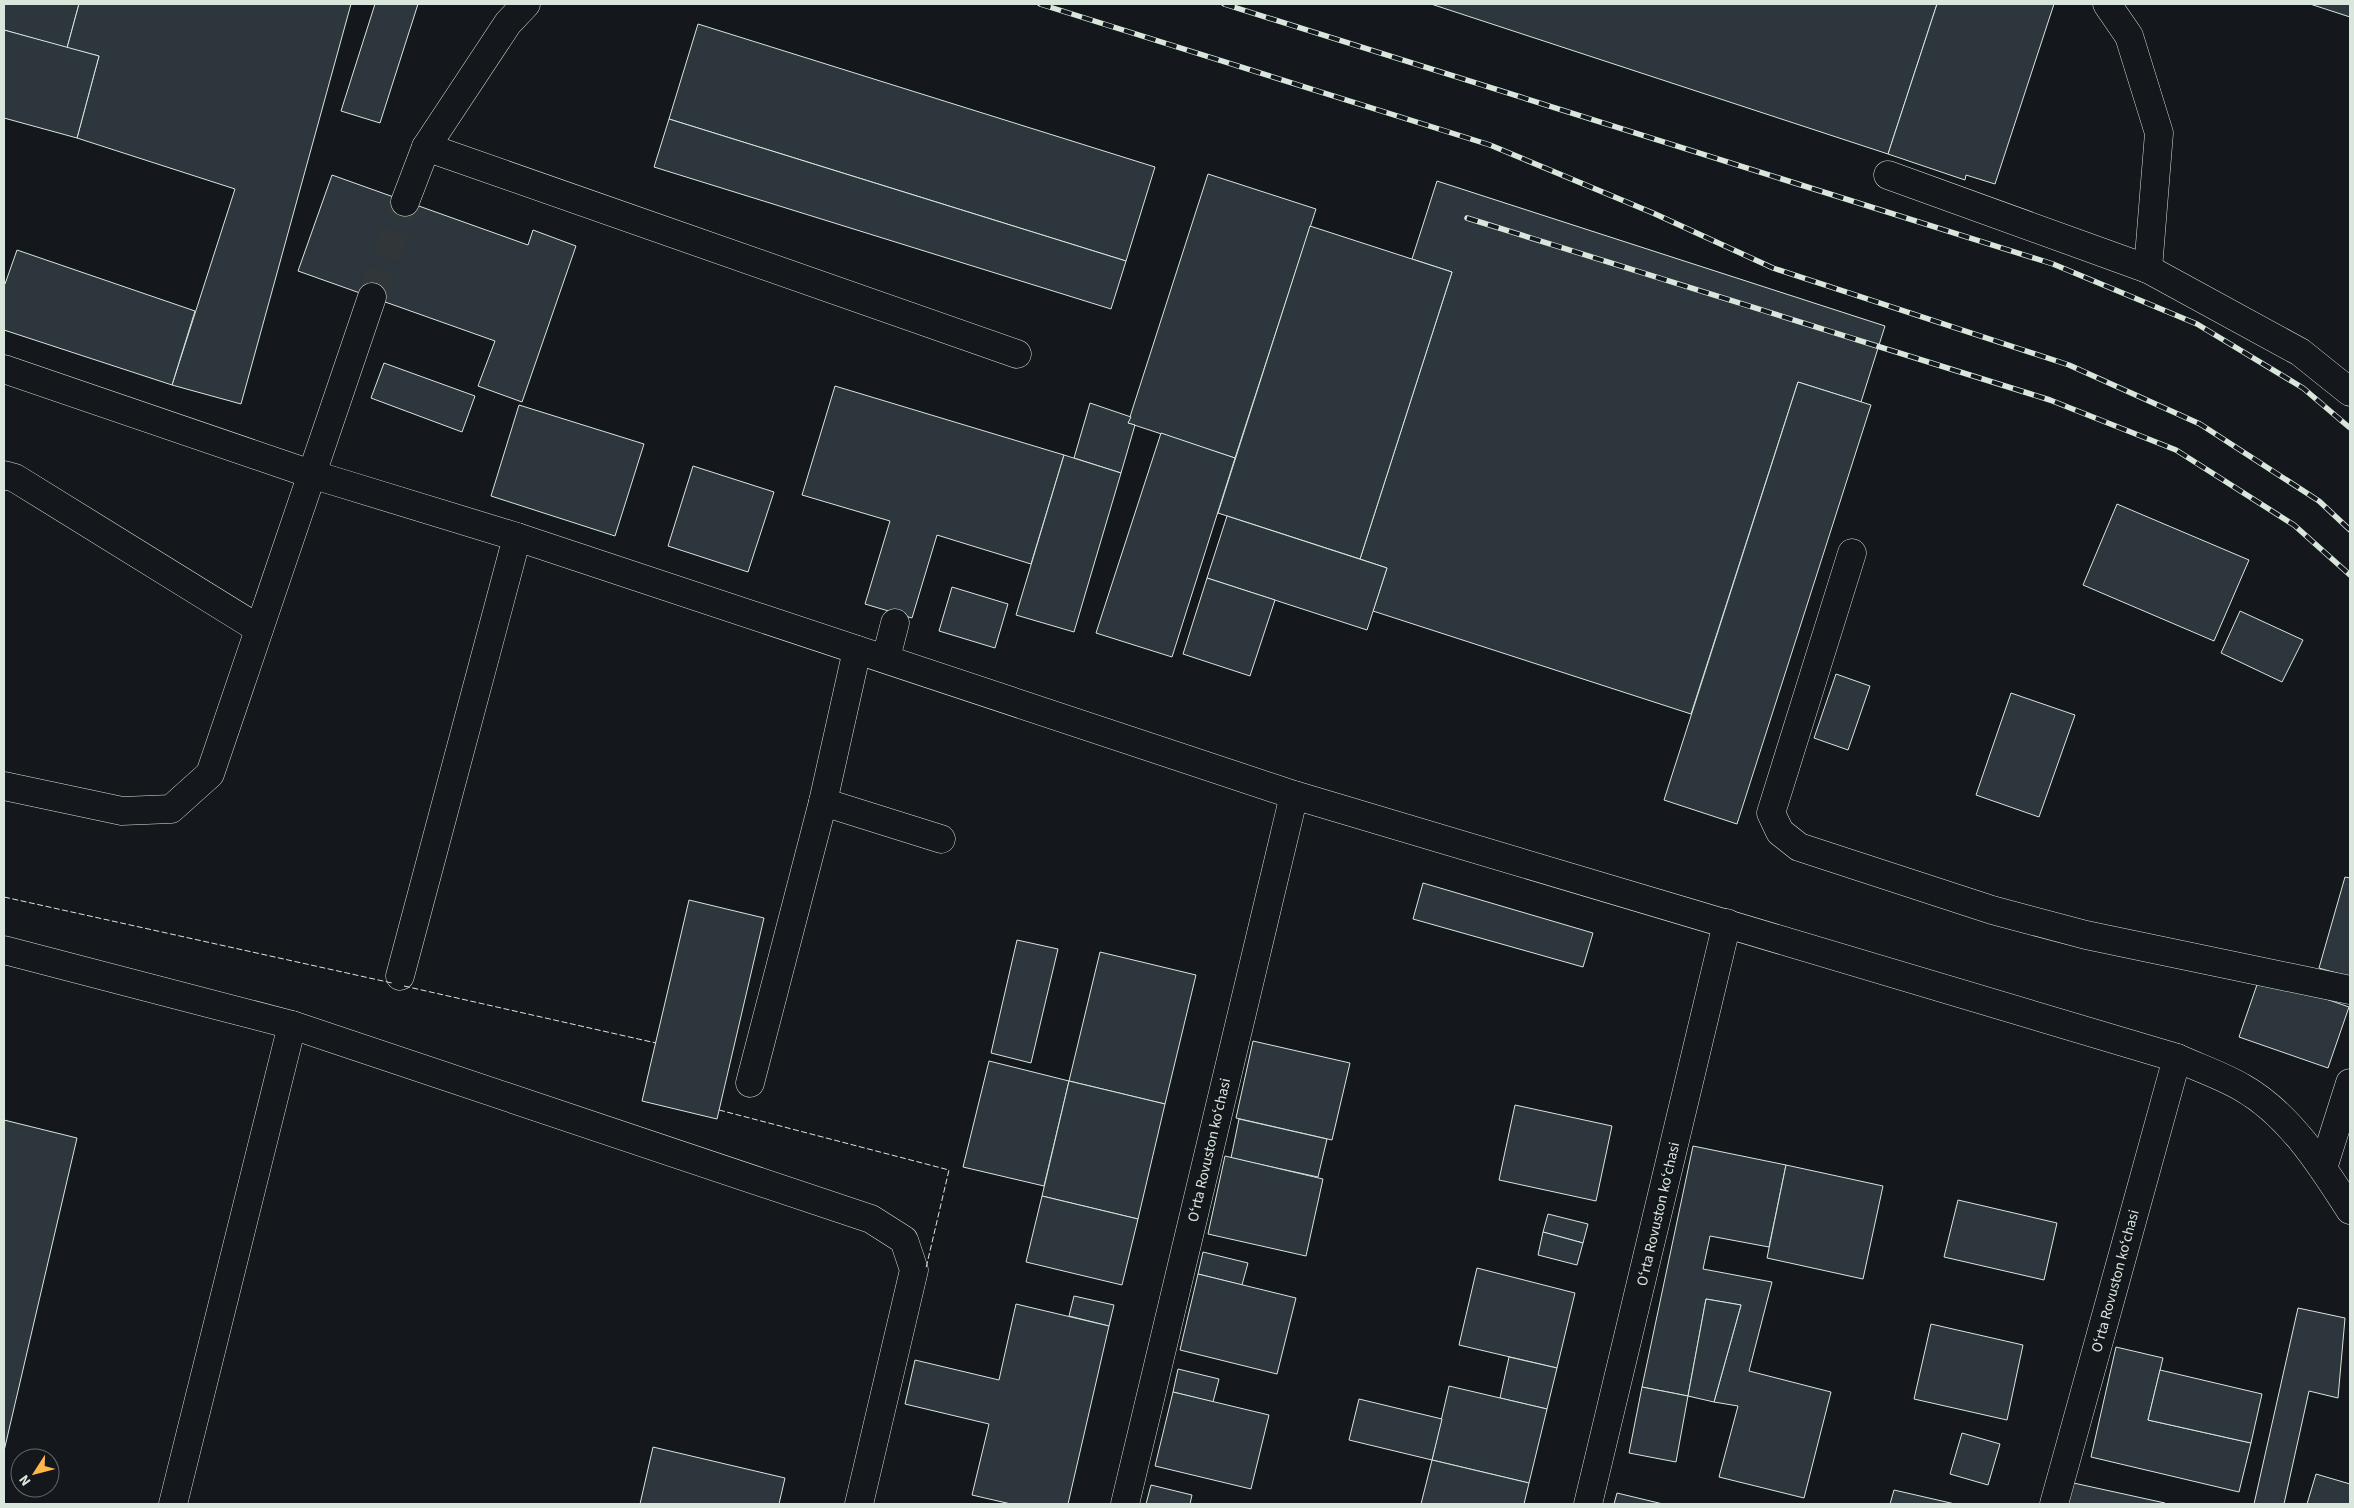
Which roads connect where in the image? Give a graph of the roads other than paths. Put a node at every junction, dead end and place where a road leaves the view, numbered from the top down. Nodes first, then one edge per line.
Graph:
1 (526, 4) edge
2 (2107, 4) edge
3 (426, 147) junction
4 (1888, 175) dead end
5 (405, 202) tunnel mouth
6 (2148, 269) junction
7 (372, 297) tunnel mouth
8 (1017, 354) dead end
9 (4, 369) edge
10 (2350, 392) edge
11 (311, 474) junction
12 (4, 475) edge
13 (517, 537) junction
14 (1852, 553) dead end
15 (895, 624) dead end
16 (258, 629) junction
17 (857, 650) junction
18 (886, 658) junction
19 (4, 786) edge
20 (1294, 795) junction
21 (823, 802) junction
22 (941, 839) dead end
23 (1727, 923) junction
24 (4, 950) edge
25 (400, 976) dead end
26 (2350, 990) edge
27 (292, 1025) junction
28 (2177, 1058) junction
29 (750, 1083) dead end
30 (2350, 1083) edge
31 (2323, 1168) junction
32 (2350, 1210) edge
33 (172, 1504) edge
34 (859, 1504) edge
35 (1125, 1504) edge
36 (1588, 1504) edge
37 (2054, 1504) edge

1 - 3 street
2 - 6 street
3 - 5 street
3 - 8 street
4 - 6 street
6 - 10 street
7 - 11 street
9 - 11 street
11 - 13 street
11 - 16 street
12 - 16 street
13 - 17 street
13 - 25 street
14 - 26 street
15 - 18 street
16 - 19 street
17 - 18 street
17 - 21 street
18 - 20 street
20 - 23 street
20 - 35 street, Oʻrta Rovuston koʻchasi
21 - 22 street
21 - 29 street
23 - 28 street
23 - 36 street, Oʻrta Rovuston koʻchasi
24 - 27 street
27 - 33 street
27 - 34 street
28 - 31 street
28 - 37 street, Oʻrta Rovuston koʻchasi
30 - 31 street
31 - 32 street

